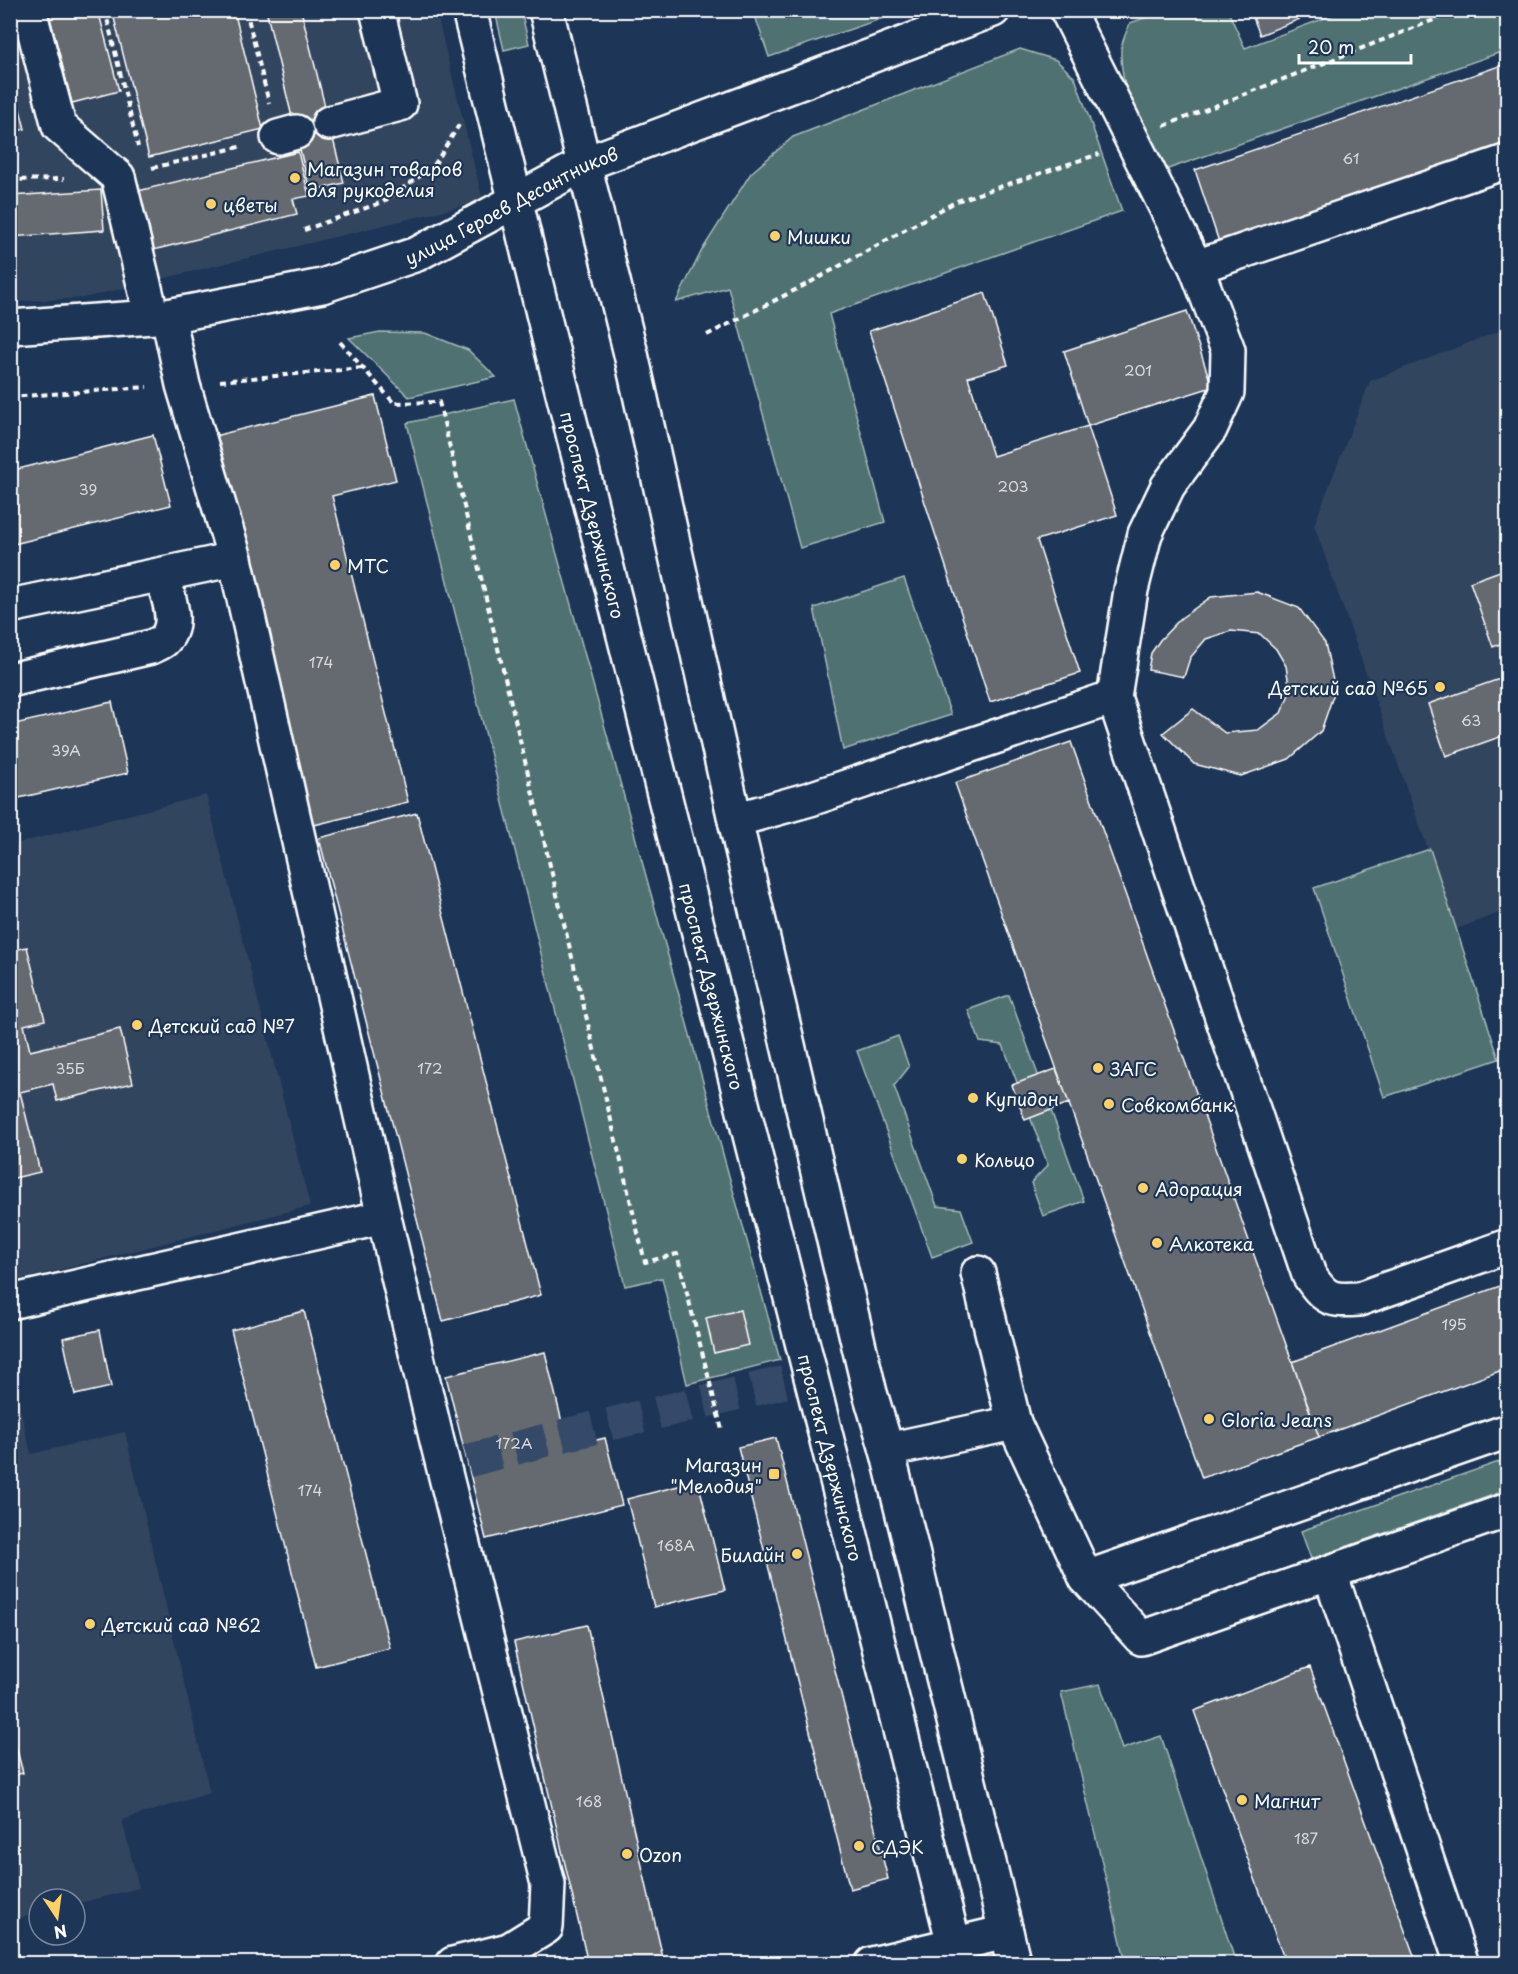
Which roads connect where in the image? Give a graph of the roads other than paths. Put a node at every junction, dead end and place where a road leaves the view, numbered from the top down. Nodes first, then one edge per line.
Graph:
1 (29, 10) edge
2 (377, 10) edge
3 (469, 10) edge
4 (546, 10) edge
5 (993, 10) edge
6 (1067, 10) edge
7 (329, 123) dead end
8 (1508, 161) edge
9 (584, 164) junction
10 (515, 202) junction
11 (1196, 267) junction
12 (160, 316) junction
13 (10, 327) edge
14 (235, 560) junction
15 (162, 576) junction
16 (10, 606) edge
17 (10, 680) edge
18 (1114, 697) junction
19 (735, 820) junction
20 (384, 1217) junction
21 (1508, 1246) edge
22 (978, 1273) dead end
23 (10, 1302) edge
24 (1014, 1423) junction
25 (1508, 1431) edge
26 (437, 1441) junction
27 (887, 1450) junction
28 (467, 1461) dead end
29 (1508, 1510) edge
30 (1330, 1573) junction
31 (1086, 1578) junction
32 (1006, 1932) junction
33 (956, 1954) edge
34 (453, 1964) edge
35 (872, 1964) edge
36 (1014, 1964) edge
37 (1462, 1964) edge

1 - 12 street
2 - 7 street
3 - 10 street, проспект Дзержинского
4 - 9 street
5 - 9 street, улица Героев Десантников
6 - 11 street
8 - 11 street
9 - 10 street, улица Героев Десантников
9 - 19 street
10 - 12 street, улица Героев Десантников
10 - 33 street, проспект Дзержинского
11 - 18 street
12 - 13 street, улица Героев Десантников
12 - 14 street
14 - 15 street
14 - 20 street
15 - 16 street
15 - 17 street
18 - 19 street
18 - 21 street
19 - 27 street
20 - 23 street
20 - 26 street
22 - 24 street
24 - 27 street
24 - 31 street
25 - 31 street
26 - 28 street
26 - 34 street
27 - 32 street
29 - 30 street
30 - 31 street
30 - 37 street
32 - 33 street
32 - 36 street
33 - 35 street

